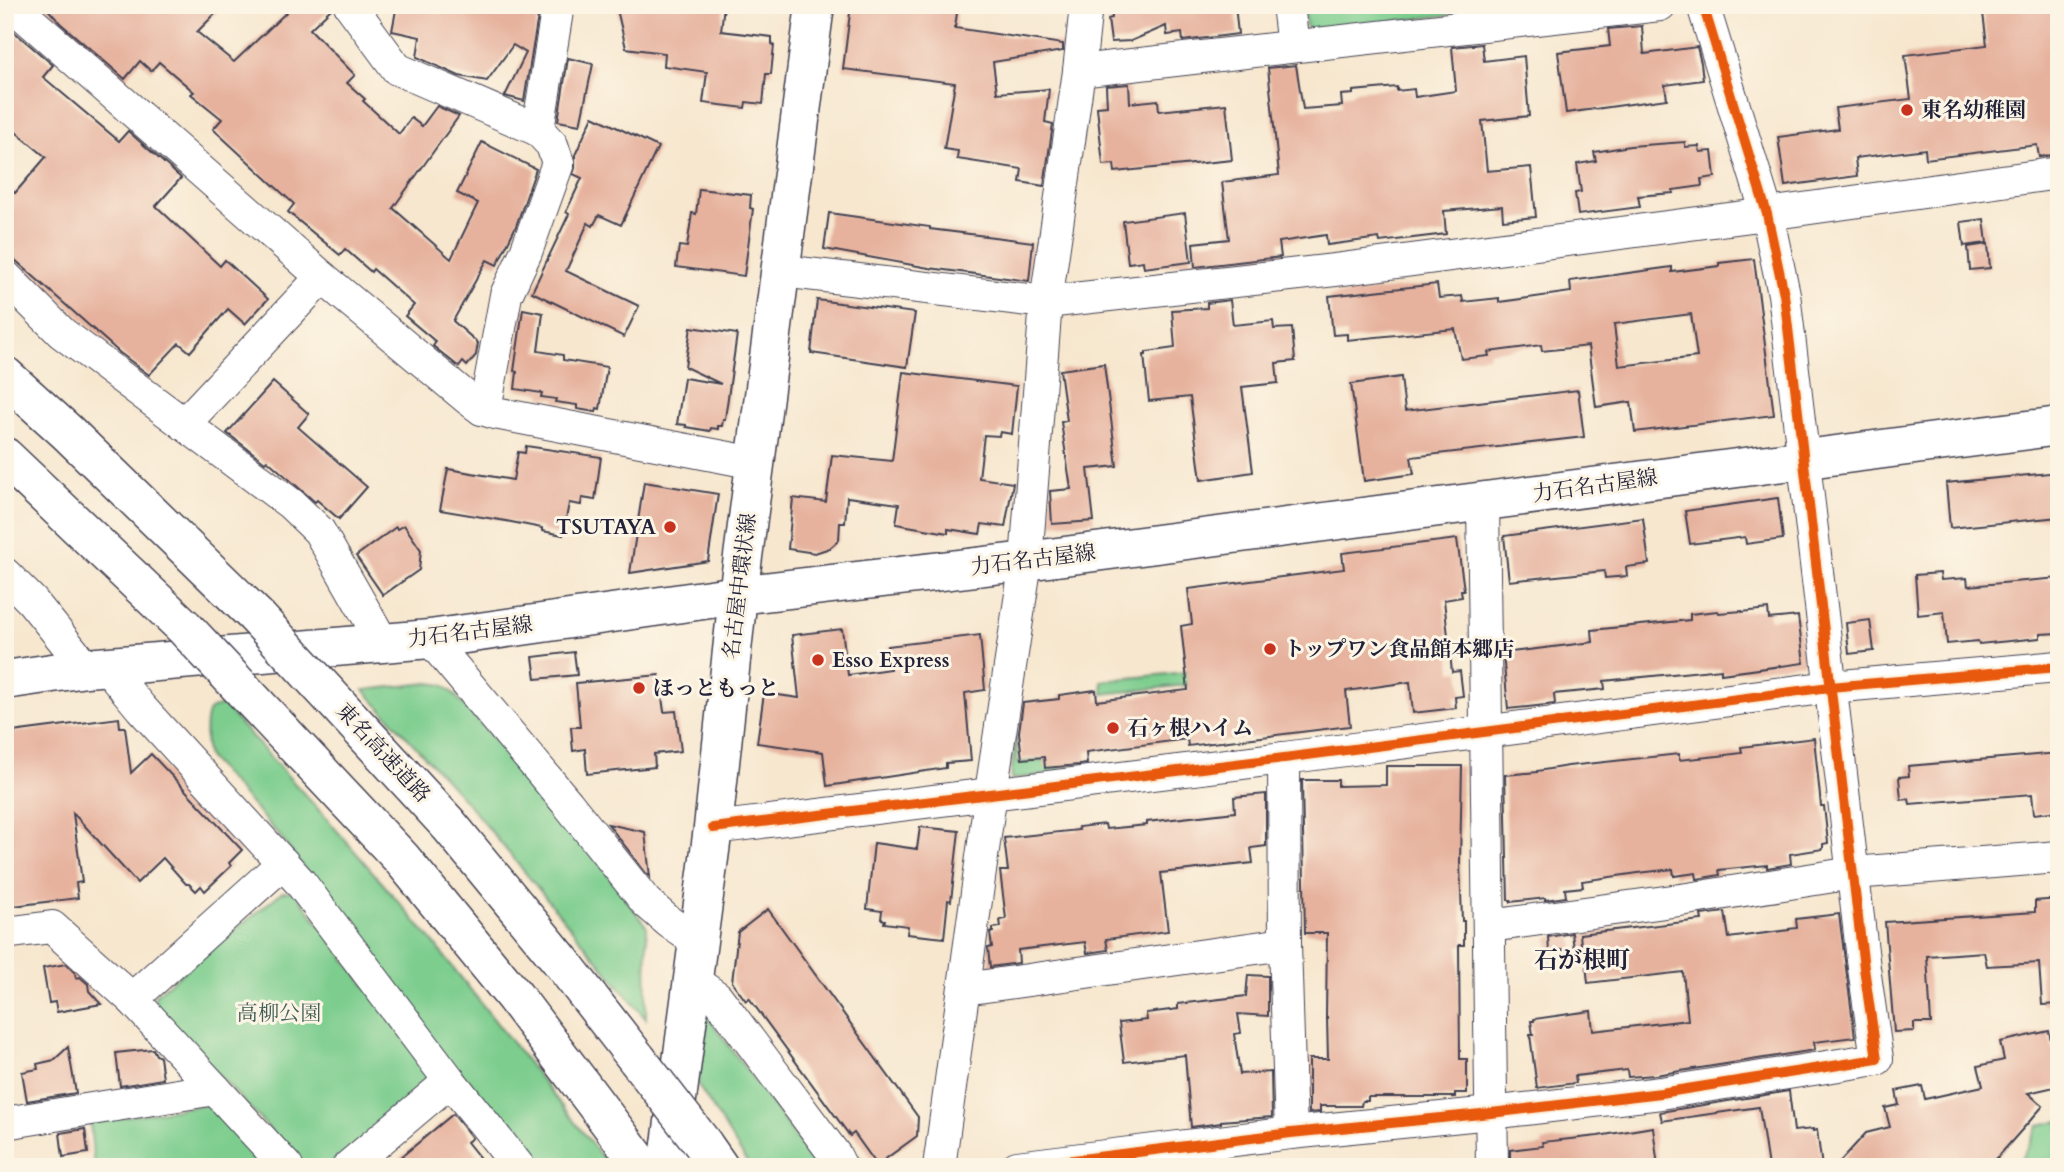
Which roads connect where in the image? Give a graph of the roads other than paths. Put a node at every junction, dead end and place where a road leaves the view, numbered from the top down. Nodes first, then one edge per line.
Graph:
1 (12, 5) edge
2 (350, 5) edge
3 (558, 5) edge
4 (815, 5) edge
5 (1086, 5) edge
6 (1288, 5) edge
7 (1660, 5) edge
8 (1703, 5) edge
9 (1552, 11) edge
10 (1293, 46) junction
11 (1079, 71) junction
12 (538, 130) junction
13 (2059, 173) edge
14 (1767, 214) junction
15 (782, 271) junction
16 (5, 276) edge
17 (322, 277) junction
18 (1046, 302) junction
19 (5, 376) edge
20 (482, 409) junction
21 (184, 424) junction
22 (2059, 426) edge
23 (5, 457) edge
24 (1804, 458) junction
25 (755, 463) junction
26 (1483, 501) junction
27 (1026, 561) junction
28 (5, 574) edge
29 (738, 595) junction
30 (430, 639) junction
31 (383, 643) junction
32 (97, 667) junction
33 (2059, 667) edge
34 (5, 680) edge
35 (1830, 687) junction
36 (1488, 730) junction
37 (1284, 758) junction
38 (991, 792) junction
39 (713, 828) junction
40 (2059, 857) edge
41 (283, 863) junction
42 (1853, 873) junction
43 (1490, 926) junction
44 (5, 933) edge
45 (697, 942) junction
46 (1285, 944) junction
47 (692, 980) junction
48 (964, 989) junction
49 (132, 999) junction
50 (450, 1081) junction
51 (215, 1089) junction
52 (1491, 1113) junction
53 (5, 1123) edge
54 (1291, 1133) junction
55 (711, 1155) edge
56 (636, 1158) edge
57 (287, 1167) edge
58 (348, 1167) edge
59 (519, 1167) edge
60 (668, 1167) edge
61 (841, 1167) edge
62 (939, 1167) edge
63 (1017, 1167) edge
64 (1492, 1167) edge

1 - 17 street
2 - 12 street
3 - 12 street
4 - 15 main road, 名古屋中環状線
5 - 11 street
6 - 10 street
7 - 9 street
8 - 14 street
9 - 10 street
10 - 11 street
11 - 18 street
12 - 20 street
13 - 14 street
14 - 18 street
14 - 24 street
15 - 18 street
15 - 25 main road, 名古屋中環状線
16 - 21 street
17 - 20 street
17 - 21 street
18 - 27 street
19 - 55 main road, 東名高速道路, bridge
20 - 25 street
21 - 31 street
22 - 24 main road, 力石名古屋線
23 - 56 main road, bridge
24 - 26 main road, 力石名古屋線
24 - 35 street
25 - 29 main road, 名古屋中環状線
26 - 27 main road, 力石名古屋線
26 - 36 street
27 - 29 main road, 力石名古屋線
27 - 38 street
28 - 32 street
29 - 30 main road, 力石名古屋線
29 - 39 main road, 名古屋中環状線
30 - 31 main road, 力石名古屋線
30 - 45 street
31 - 32 main road, 力石名古屋線
32 - 34 main road, 力石名古屋線
32 - 41 street
33 - 35 street
35 - 36 street
35 - 42 street
36 - 37 street
36 - 43 street
37 - 38 street
37 - 46 street
38 - 39 street
38 - 48 street
39 - 45 main road, 名古屋中環状線
40 - 42 street
41 - 49 street
41 - 50 street
42 - 43 street
42 - 52 street
43 - 52 street
44 - 49 street
45 - 47 main road, 名古屋中環状線
46 - 48 street
46 - 54 street
47 - 60 main road, 名古屋中環状線
47 - 61 street
48 - 62 street
49 - 51 street
50 - 58 street
50 - 59 street
51 - 53 street
51 - 57 street
52 - 54 street
52 - 64 street
54 - 63 street

